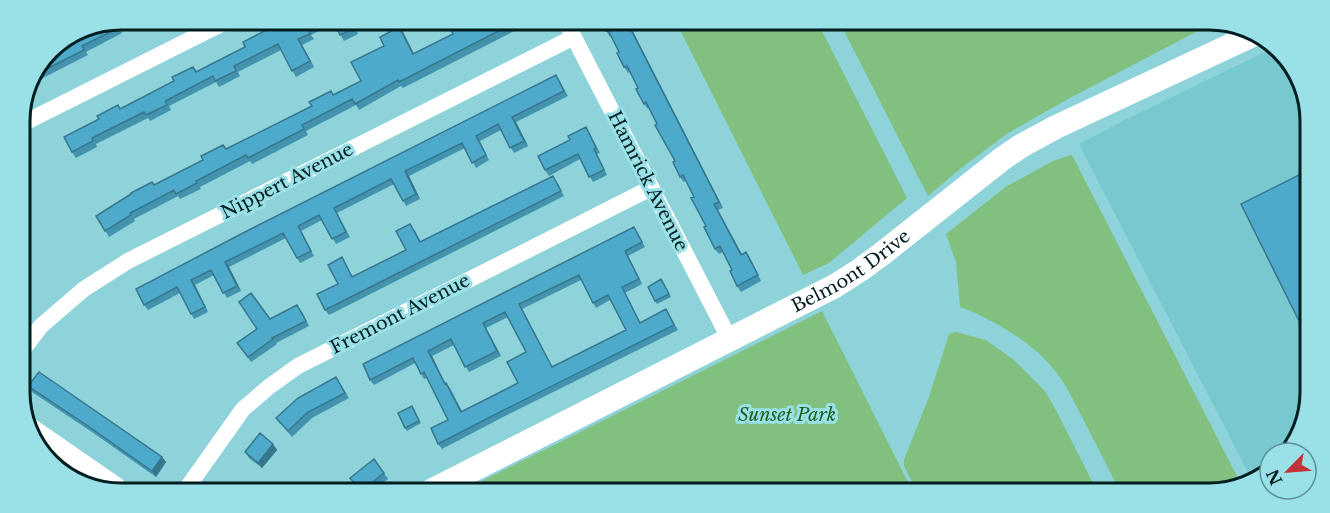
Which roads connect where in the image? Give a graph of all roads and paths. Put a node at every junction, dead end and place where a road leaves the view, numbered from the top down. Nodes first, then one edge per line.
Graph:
1 (209, 30) edge
2 (570, 30) edge
3 (574, 37) junction
4 (1247, 38) edge
5 (30, 120) edge
6 (651, 188) junction
7 (730, 339) junction
8 (30, 340) edge
9 (43, 439) edge
10 (104, 481) edge
11 (191, 483) edge
12 (447, 483) edge

1 - 5 street
2 - 3 street, Hamrick Avenue
3 - 6 street, Hamrick Avenue
3 - 8 street, Nippert Avenue
4 - 7 street, Belmont Drive
6 - 7 street, Hamrick Avenue
6 - 11 street, Fremont Avenue
7 - 12 street, Belmont Drive
9 - 10 street

